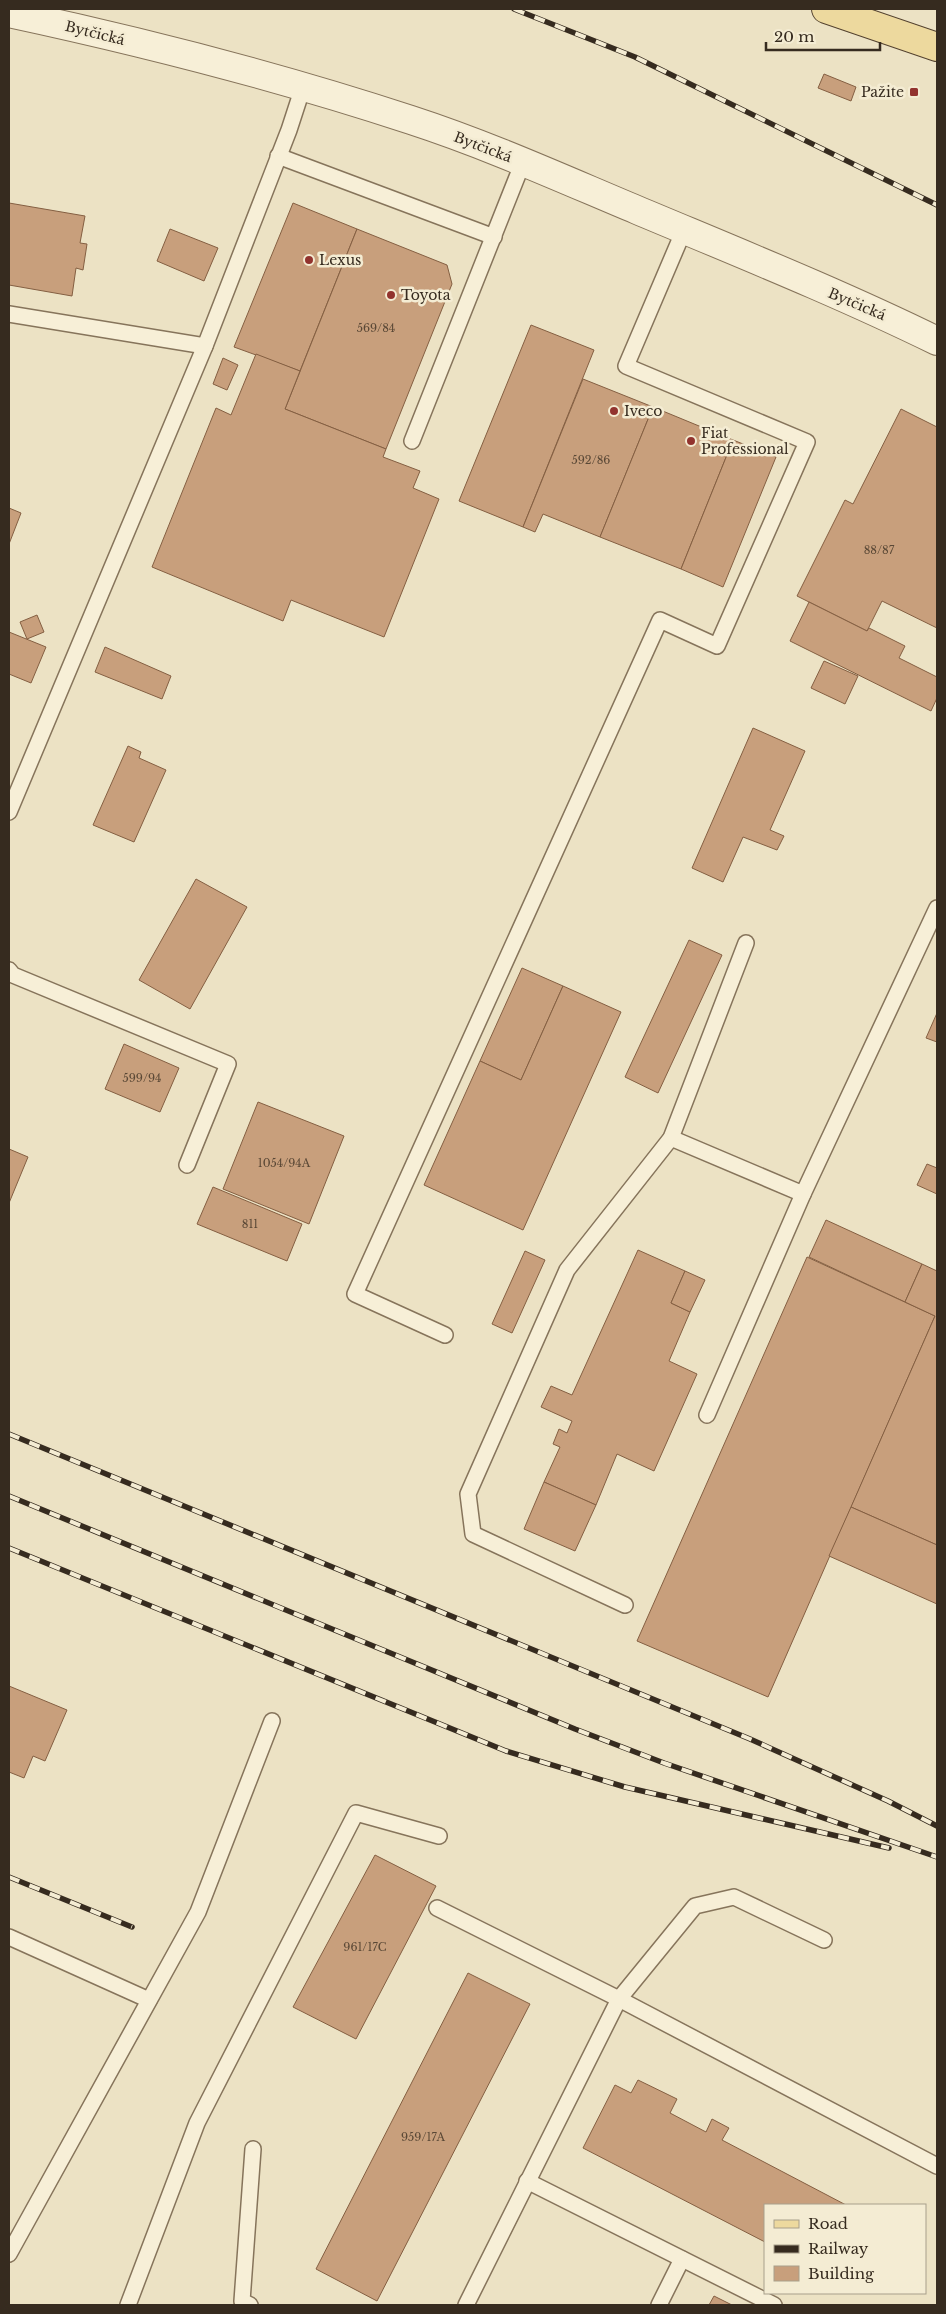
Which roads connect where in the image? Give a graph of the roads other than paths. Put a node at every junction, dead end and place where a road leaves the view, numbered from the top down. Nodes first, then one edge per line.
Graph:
1 (826, 9) edge
2 (9, 13) edge
3 (937, 47) edge
4 (303, 87) junction
5 (278, 156) junction
6 (523, 162) junction
7 (684, 230) junction
8 (494, 237) junction
9 (9, 314) edge
10 (937, 341) edge
11 (205, 346) junction
12 (412, 441) dead end
13 (9, 812) edge
14 (937, 908) edge
15 (746, 943) dead end
16 (9, 970) edge
17 (671, 1138) junction
18 (187, 1164) dead end
19 (803, 1194) junction
20 (445, 1335) dead end
21 (708, 1415) dead end
22 (625, 1605) dead end
23 (272, 1721) dead end
24 (439, 1836) dead end
25 (437, 1908) dead end
26 (9, 1937) edge
27 (824, 1940) dead end
28 (619, 1999) junction
29 (149, 2000) junction
30 (253, 2149) dead end
31 (937, 2166) edge
32 (528, 2182) junction
33 (9, 2254) edge
34 (682, 2259) junction
35 (128, 2305) edge
36 (250, 2305) edge
37 (466, 2305) edge
38 (659, 2305) edge
39 (774, 2305) edge

1 - 3 main road
2 - 4 street, Bytčická
4 - 5 lane
4 - 6 street, Bytčická
5 - 8 lane
5 - 11 lane
6 - 7 street, Bytčická
6 - 8 lane
7 - 10 street, Bytčická
7 - 20 lane
8 - 12 lane
9 - 11 lane
11 - 13 lane
14 - 19 lane
15 - 17 lane
16 - 18 lane
17 - 19 lane
17 - 22 lane
19 - 21 lane
23 - 29 lane
24 - 35 lane
25 - 28 lane
26 - 29 lane
27 - 28 lane
28 - 31 lane
28 - 32 lane
29 - 33 lane
30 - 36 lane
32 - 34 lane
32 - 37 lane
34 - 38 lane
34 - 39 lane

